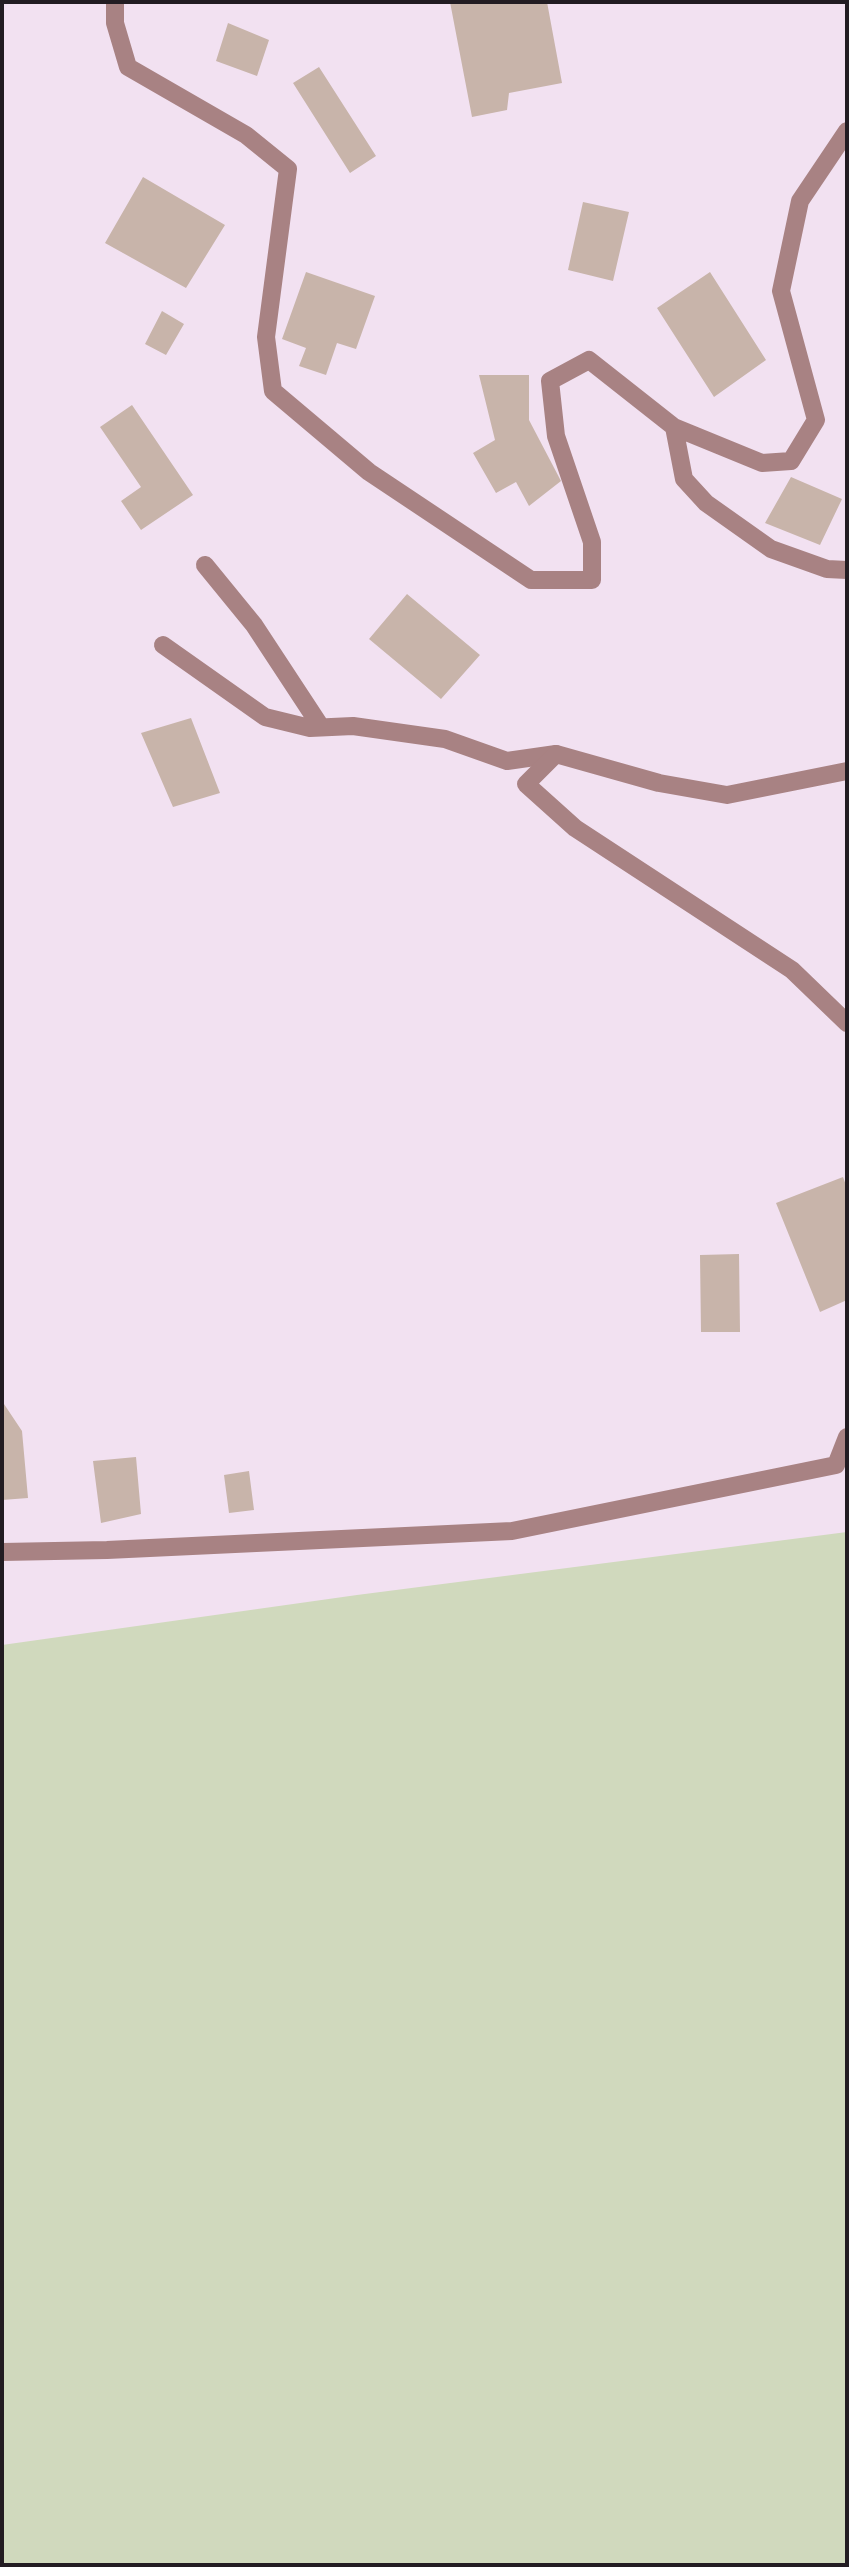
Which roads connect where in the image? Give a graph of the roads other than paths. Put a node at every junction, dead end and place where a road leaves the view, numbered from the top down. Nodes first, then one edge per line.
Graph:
1 (115, 2) edge
2 (847, 131) edge
3 (674, 427) junction
4 (205, 565) dead end
5 (847, 570) edge
6 (163, 645) dead end
7 (321, 727) junction
8 (556, 754) junction
9 (847, 771) edge
10 (847, 1023) edge
11 (847, 1437) edge
12 (2, 1552) edge

1 - 3 street
2 - 3 street
3 - 5 street
4 - 7 street
6 - 7 street
7 - 8 street
8 - 9 street
8 - 10 street
11 - 12 street

